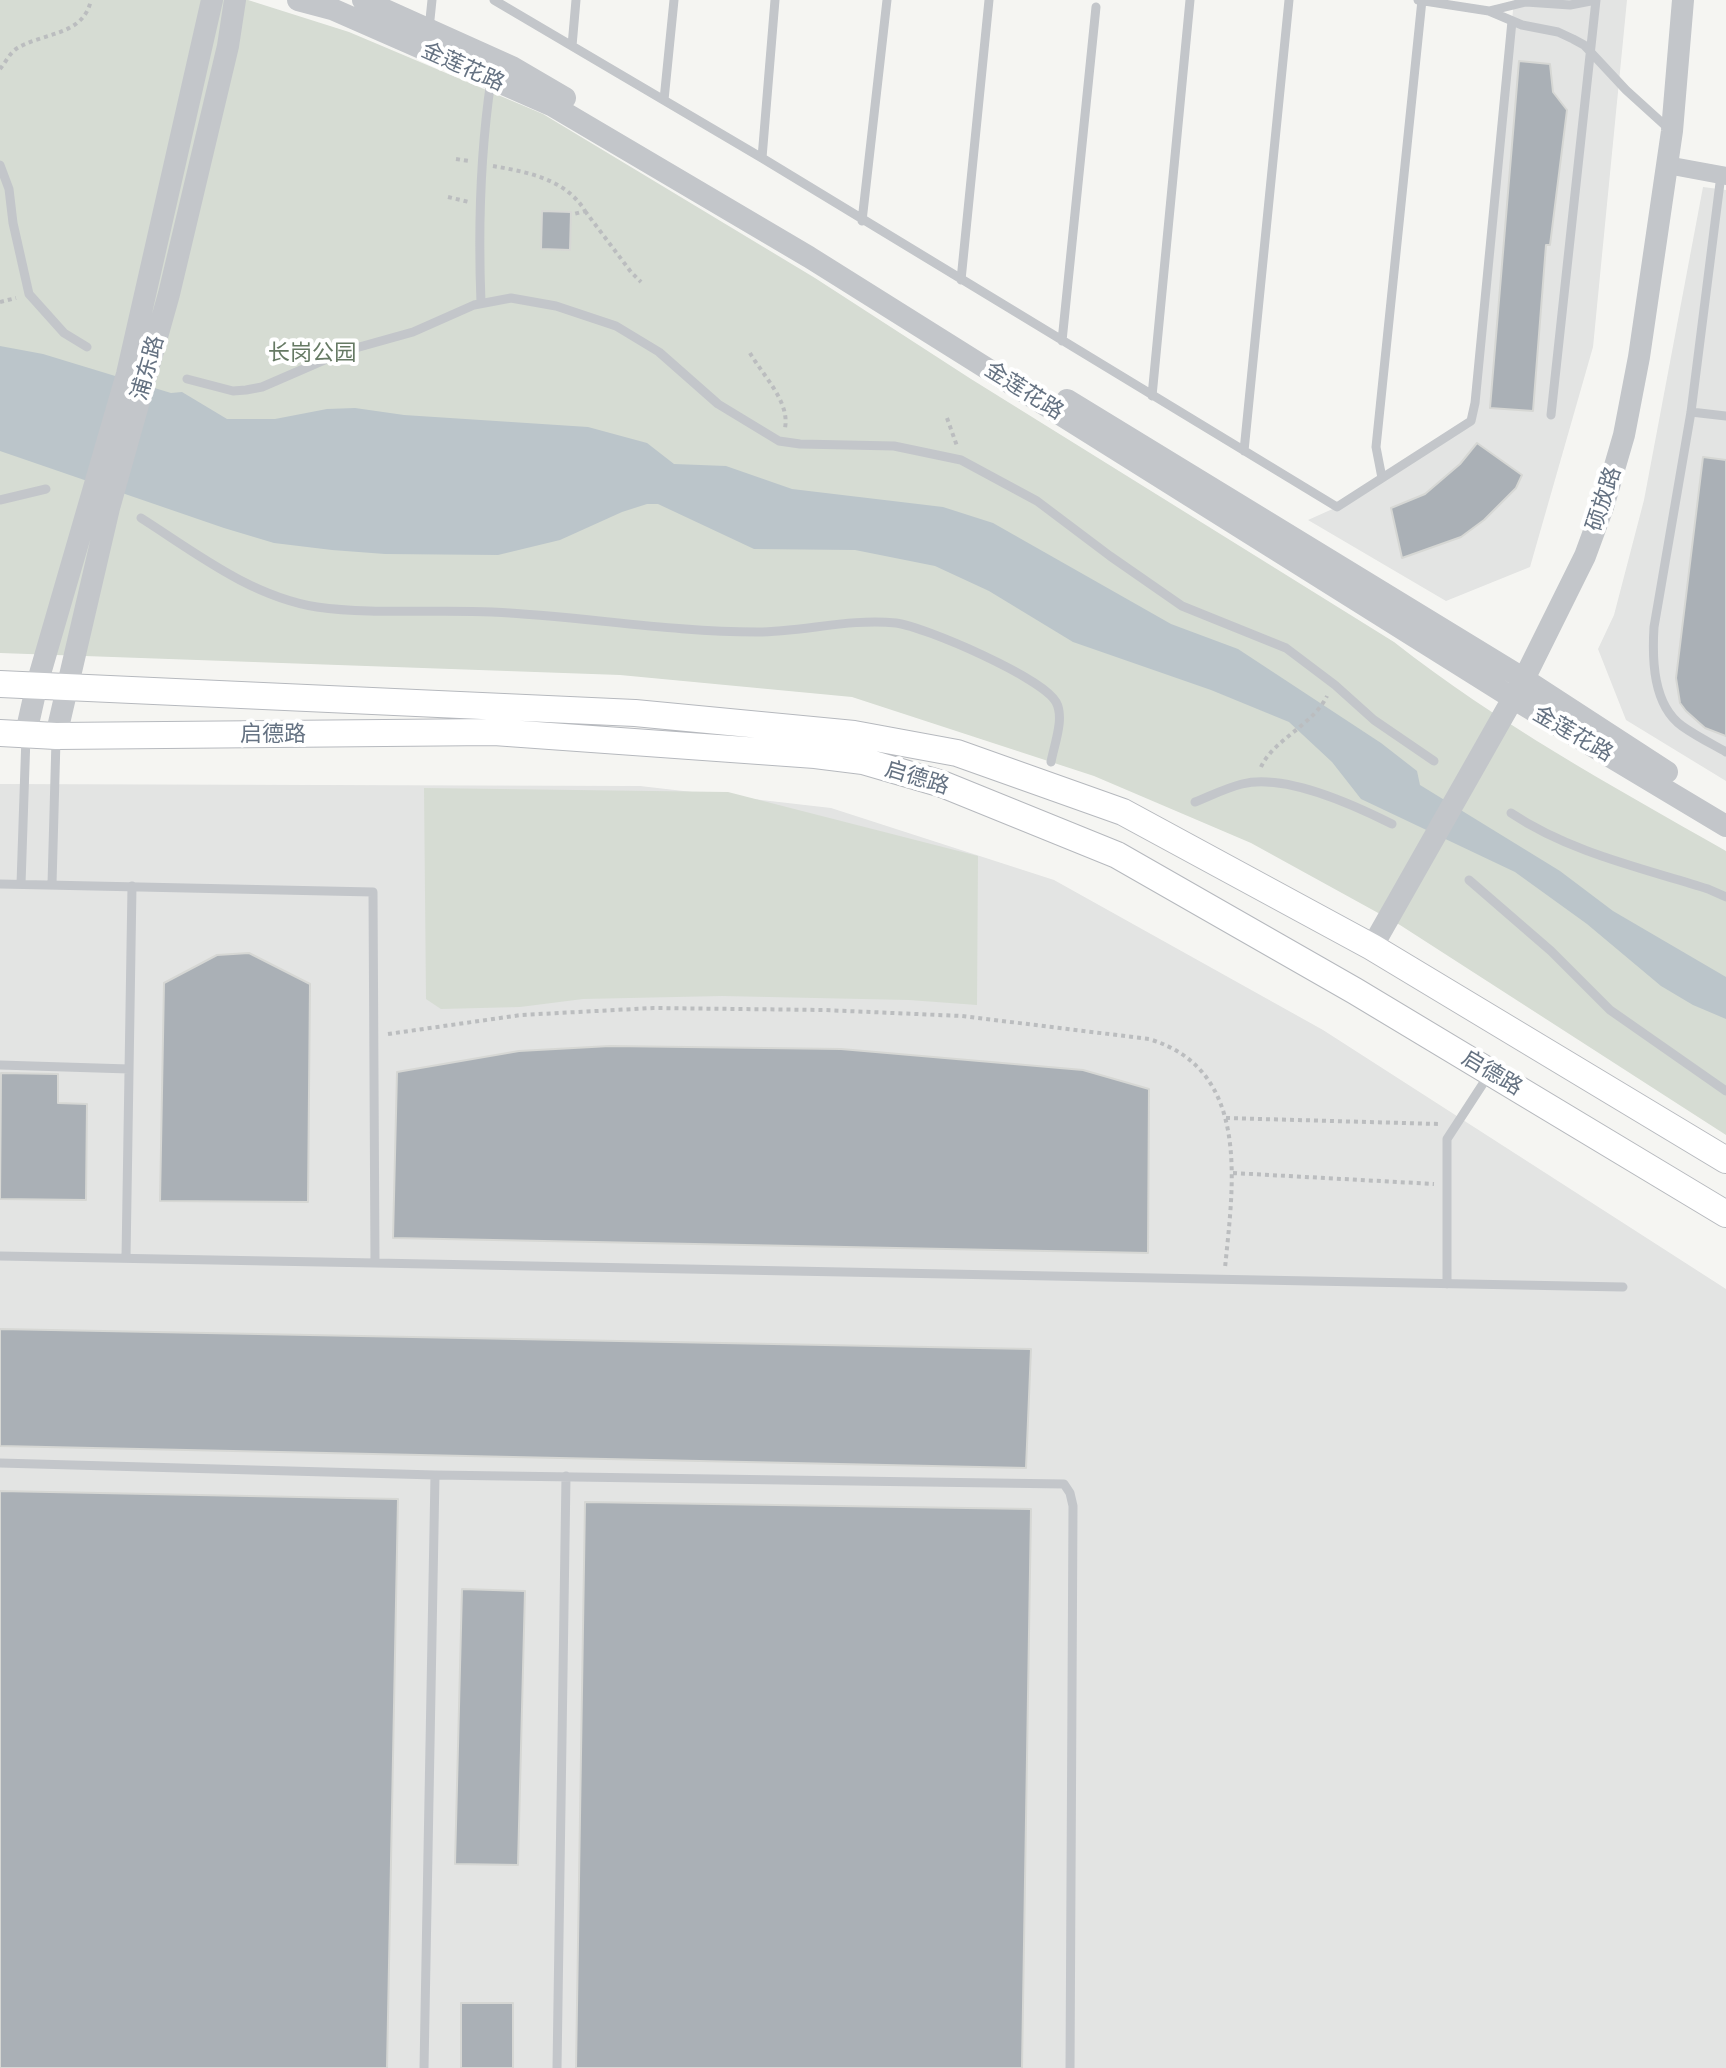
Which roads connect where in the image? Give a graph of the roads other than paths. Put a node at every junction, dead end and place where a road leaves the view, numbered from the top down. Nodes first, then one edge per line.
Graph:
1 (212, 0) edge
2 (235, 0) edge
3 (298, 0) edge
4 (363, 0) edge
5 (432, 0) edge
6 (494, 0) edge
7 (576, 0) edge
8 (674, 0) edge
9 (775, 0) edge
10 (887, 0) edge
11 (989, 0) edge
12 (1190, 0) edge
13 (1289, 0) edge
14 (1415, 0) edge
15 (1422, 0) edge
16 (1596, 0) edge
17 (1683, 0) edge
18 (1514, 3) edge
19 (1096, 7) dead end
20 (1489, 11) junction
21 (1512, 21) junction
22 (429, 29) junction
23 (572, 46) junction
24 (1591, 53) junction
25 (491, 79) junction
26 (664, 100) junction
27 (1672, 131) junction
28 (762, 158) junction
29 (0, 165) edge
30 (1667, 165) junction
31 (1724, 176) edge
32 (862, 221) junction
33 (961, 280) junction
34 (481, 303) junction
35 (1062, 341) junction
36 (87, 347) dead end
37 (187, 379) dead end
38 (1152, 396) junction
39 (1691, 412) junction
40 (1551, 415) dead end
41 (1726, 416) edge
42 (1244, 451) junction
43 (1382, 478) junction
44 (46, 489) dead end
45 (0, 500) edge
46 (141, 518) dead end
47 (0, 684) edge
48 (37, 684) junction
49 (68, 685) junction
50 (1519, 689) junction
51 (13, 733) edge
52 (56, 736) junction
53 (1726, 752) edge
54 (1434, 761) dead end
55 (1051, 762) dead end
56 (1195, 802) dead end
57 (1726, 808) edge
58 (1511, 813) dead end
59 (1392, 824) dead end
60 (1726, 826) edge
61 (1469, 880) dead end
62 (0, 884) edge
63 (21, 884) junction
64 (52, 884) junction
65 (132, 886) junction
66 (1726, 897) edge
67 (1372, 947) junction
68 (0, 1065) edge
69 (129, 1069) junction
70 (1491, 1072) junction
71 (1726, 1091) edge
72 (1726, 1160) edge
73 (1726, 1214) edge
74 (0, 1256) edge
75 (126, 1258) junction
76 (375, 1263) junction
77 (1447, 1284) junction
78 (1623, 1287) dead end
79 (0, 1463) edge
80 (435, 1475) junction
81 (566, 1476) junction
82 (424, 2068) edge
83 (557, 2068) edge
84 (1070, 2068) edge

1 - 48 street, 浦东路
2 - 49 street, 浦东路
3 - 25 street, 金莲花路
4 - 22 street, 金莲花路
5 - 22 lane
6 - 23 lane
7 - 23 lane
8 - 26 lane
9 - 28 lane
10 - 32 lane
11 - 33 lane
12 - 38 lane
13 - 42 lane
14 - 15 lane
15 - 20 lane
15 - 43 lane
16 - 18 lane
16 - 24 lane
17 - 27 street, 硕放路
18 - 20 lane
19 - 35 lane
20 - 21 lane
21 - 24 lane
21 - 43 lane
22 - 50 street, 金莲花路
23 - 26 lane
24 - 27 lane
24 - 40 lane
25 - 34 lane
25 - 50 street, 金莲花路
26 - 28 lane
27 - 30 street, 硕放路
28 - 32 lane
29 - 36 lane
30 - 31 street
30 - 50 street, 硕放路
31 - 39 lane
32 - 33 lane
33 - 35 lane
34 - 37 lane
34 - 54 lane
35 - 38 lane
38 - 42 lane
39 - 41 lane
39 - 53 lane
42 - 43 lane
44 - 45 lane
46 - 55 lane
47 - 48 main road, 启德路
48 - 49 main road, 启德路
48 - 51 street, 浦东路
49 - 52 street, 浦东路
49 - 67 main road, 启德路
50 - 57 street, 金莲花路
50 - 60 street, 金莲花路
50 - 67 street, 硕放路
51 - 52 main road, 启德路
51 - 63 lane
52 - 64 lane
52 - 70 main road, 启德路
56 - 59 lane
58 - 66 lane
61 - 71 lane
62 - 63 lane
63 - 64 lane
64 - 65 lane
65 - 69 lane
65 - 76 lane
67 - 72 main road, 启德路
68 - 69 lane
69 - 75 lane
70 - 73 main road, 启德路
70 - 77 lane
74 - 75 lane
75 - 76 lane
76 - 77 lane
77 - 78 lane
79 - 80 lane
80 - 81 lane
80 - 82 lane
81 - 83 lane
81 - 84 lane

